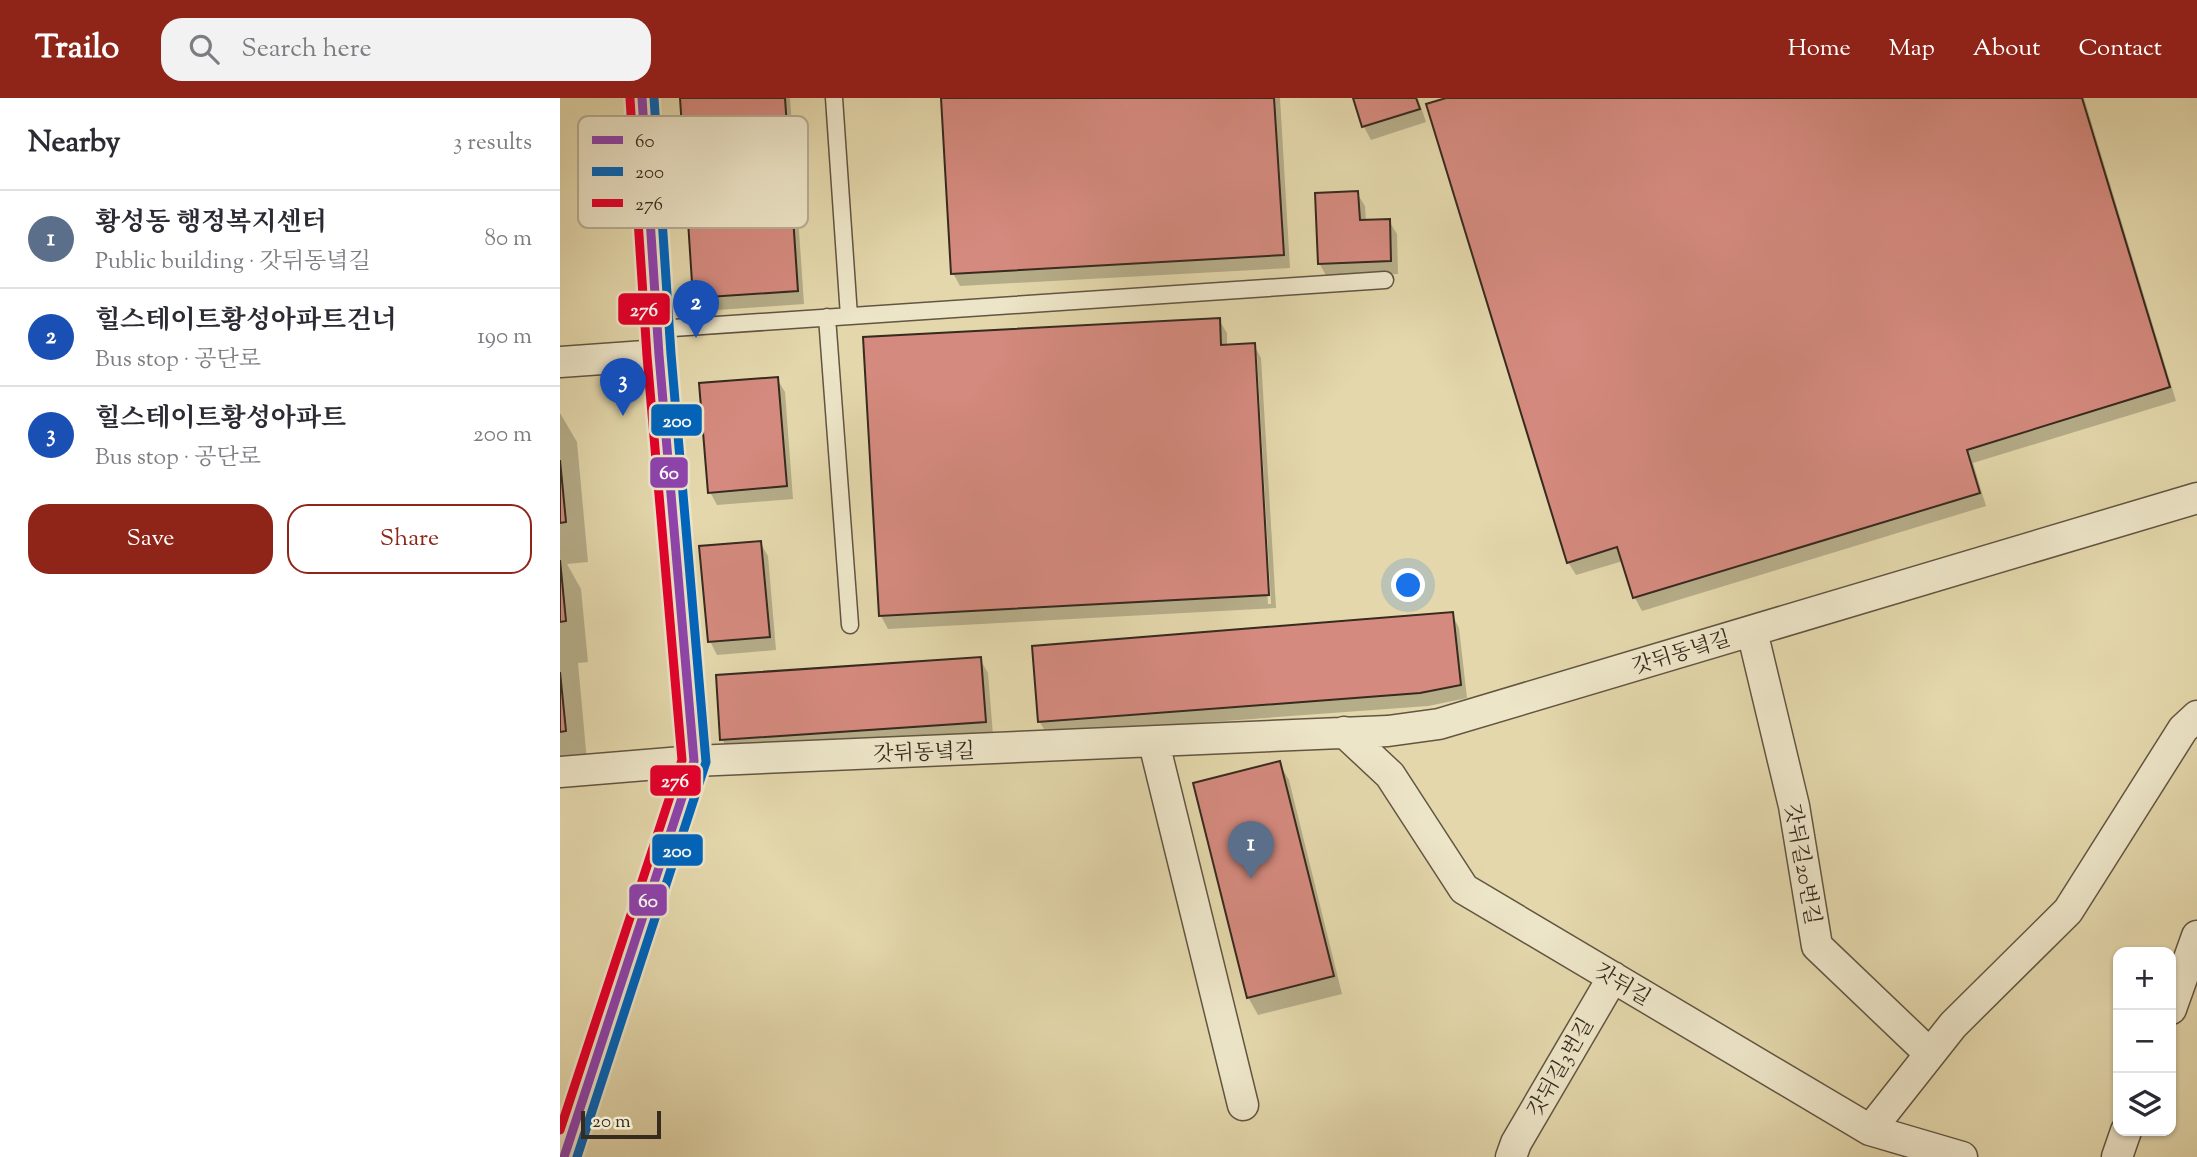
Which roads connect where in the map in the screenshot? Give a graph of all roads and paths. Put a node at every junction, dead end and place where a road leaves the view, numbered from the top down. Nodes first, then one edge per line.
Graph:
1 (642, 98) edge
2 (834, 98) edge
3 (643, 116) edge
4 (651, 228) edge
5 (1385, 280) dead end
6 (849, 316) junction
7 (827, 317) junction
8 (658, 342) junction
9 (560, 362) edge
10 (2197, 498) edge
11 (850, 625) dead end
12 (1752, 631) junction
13 (2197, 716) edge
14 (1344, 732) junction
15 (1153, 743) junction
16 (694, 761) junction
17 (560, 772) edge
18 (2197, 936) edge
19 (1613, 978) junction
20 (2176, 995) edge
21 (1930, 1054) junction
22 (1243, 1105) dead end
23 (1870, 1129) junction
24 (2124, 1136) edge
25 (1941, 1154) edge
26 (564, 1157) edge
27 (1511, 1157) edge
28 (2117, 1157) edge

1 - 3 street
2 - 6 lane
4 - 8 street
5 - 6 lane
6 - 7 lane
7 - 8 lane
7 - 11 lane
8 - 9 street
8 - 16 street
10 - 12 street, 갓뒤동녘길
12 - 14 street, 갓뒤동녘길
12 - 21 street, 갓뒤길20번길
13 - 21 street
14 - 15 street, 갓뒤동녘길
14 - 19 street, 갓뒤길
15 - 16 street, 갓뒤동녘길
15 - 22 street
16 - 17 street, 갓뒤동녘길
16 - 26 street
18 - 20 street
19 - 23 street, 갓뒤길
19 - 27 street, 갓뒤길3번길
21 - 23 street
23 - 25 street, 갓뒤길
24 - 28 street

